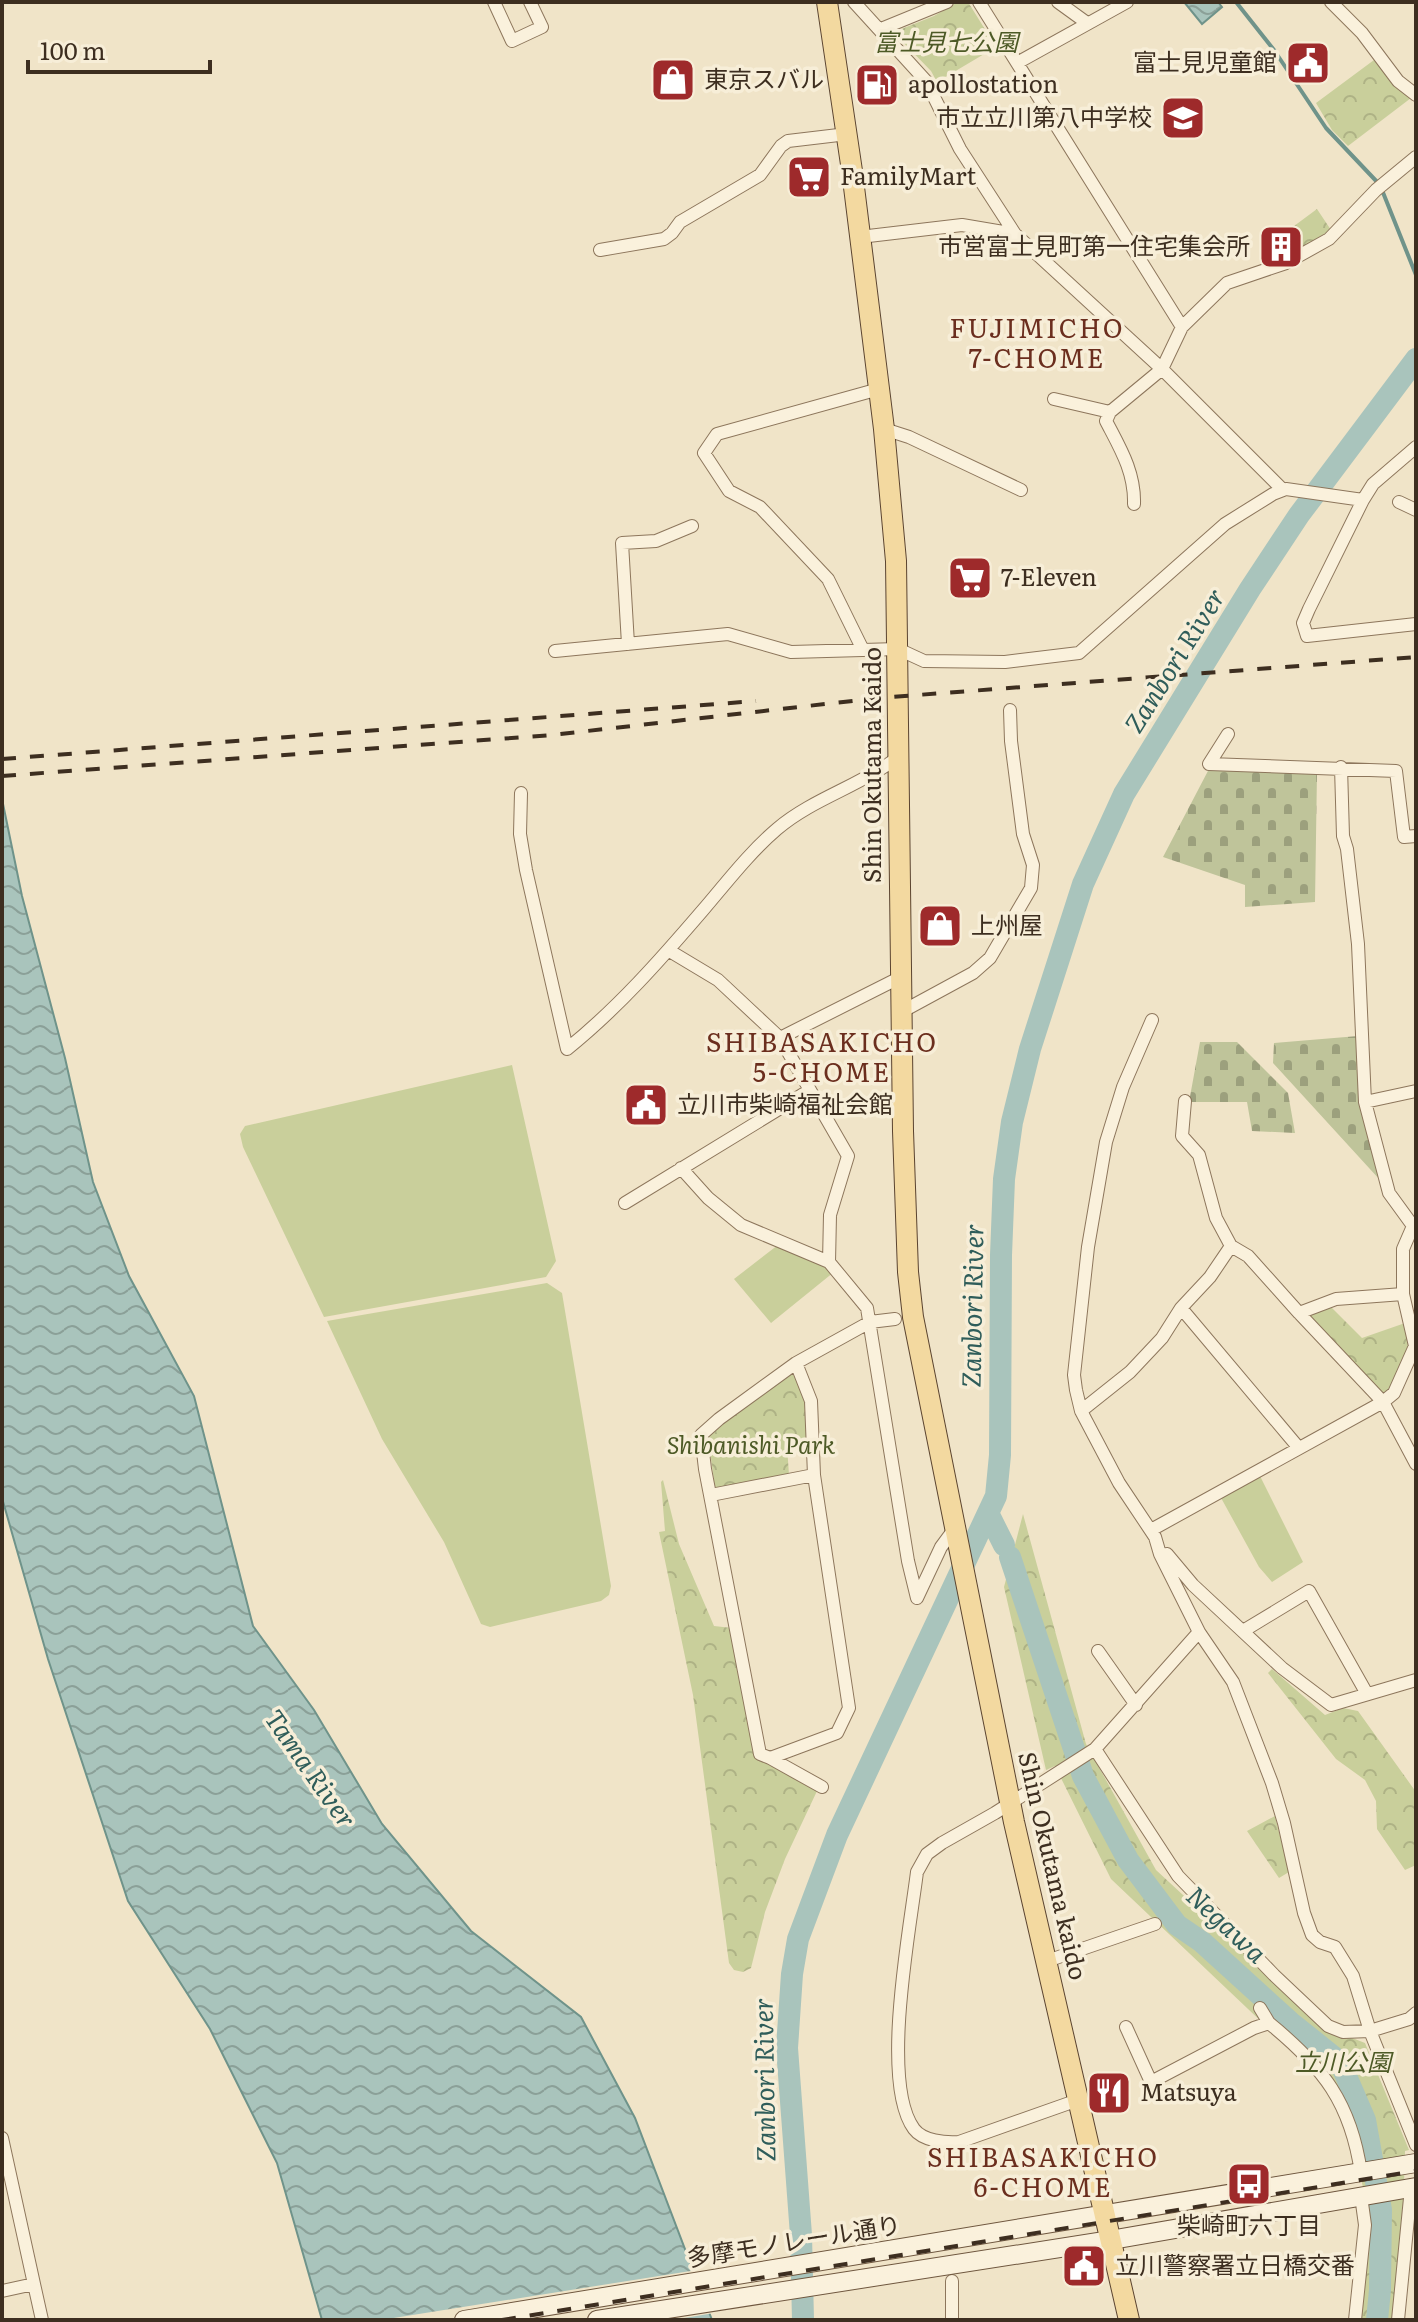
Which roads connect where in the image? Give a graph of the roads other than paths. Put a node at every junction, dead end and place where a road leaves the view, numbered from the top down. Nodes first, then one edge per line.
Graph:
1 (494, 2) edge
2 (530, 2) edge
3 (827, 2) edge
4 (854, 2) edge
5 (947, 2) edge
6 (979, 2) edge
7 (1058, 2) edge
8 (1127, 2) edge
9 (1331, 2) edge
10 (1087, 23) junction
11 (881, 29) junction
12 (1017, 63) junction
13 (1416, 95) edge
14 (847, 134) junction
15 (1416, 157) edge
16 (1015, 234) junction
17 (860, 237) junction
18 (600, 250) dead end
19 (1182, 327) junction
20 (1162, 369) junction
21 (879, 389) junction
22 (1054, 399) dead end
23 (1110, 412) junction
24 (884, 429) junction
25 (1416, 447) edge
26 (1021, 490) dead end
27 (1284, 490) junction
28 (1363, 500) junction
29 (1399, 502) dead end
30 (1134, 504) dead end
31 (1416, 510) edge
32 (692, 526) dead end
33 (1416, 624) edge
34 (628, 644) junction
35 (898, 649) junction
36 (863, 650) junction
37 (555, 651) dead end
38 (1010, 710) dead end
39 (1228, 734) dead end
40 (897, 758) junction
41 (1341, 767) junction
42 (521, 793) dead end
43 (1416, 836) edge
44 (668, 950) junction
45 (903, 976) junction
46 (903, 1011) junction
47 (1152, 1020) dead end
48 (780, 1038) junction
49 (810, 1090) junction
50 (1416, 1091) edge
51 (1185, 1101) dead end
52 (1365, 1102) junction
53 (681, 1168) junction
54 (625, 1203) dead end
55 (1415, 1226) edge
56 (1231, 1246) junction
57 (829, 1262) junction
58 (1403, 1294) junction
59 (1181, 1308) junction
60 (1299, 1313) junction
61 (895, 1319) dead end
62 (870, 1322) junction
63 (1415, 1346) edge
64 (796, 1363) junction
65 (1383, 1402) junction
66 (1081, 1411) junction
67 (1298, 1447) junction
68 (1416, 1464) edge
69 (814, 1475) junction
70 (711, 1495) junction
71 (955, 1528) junction
72 (1153, 1534) junction
73 (1243, 1631) junction
74 (1199, 1632) junction
75 (1098, 1651) dead end
76 (1416, 1680) edge
77 (1367, 1694) junction
78 (1136, 1705) junction
79 (1095, 1749) junction
80 (770, 1758) junction
81 (822, 1787) dead end
82 (1010, 1803) junction
83 (1155, 1924) dead end
84 (1047, 1961) junction
85 (1260, 2008) dead end
86 (1416, 2013) edge
87 (1269, 2023) junction
88 (1126, 2027) dead end
89 (1370, 2031) junction
90 (1078, 2100) junction
91 (3, 2145) edge
92 (1416, 2145) edge
93 (1410, 2164) edge
94 (1362, 2172) junction
95 (1411, 2188) edge
96 (1364, 2196) junction
97 (1105, 2215) junction
98 (1111, 2240) junction
99 (952, 2281) dead end
100 (34, 2284) junction
101 (2, 2291) edge
102 (42, 2320) edge
103 (464, 2320) edge
104 (597, 2320) edge
105 (952, 2320) edge
106 (1129, 2320) edge
107 (1355, 2320) edge
108 (1398, 2320) edge

1 - 2 street
3 - 14 main road, Shin Okutama Kaido
4 - 11 street
5 - 11 street
6 - 12 street
7 - 10 street
8 - 10 street
9 - 13 street
10 - 12 street
11 - 16 street
12 - 19 street
14 - 17 main road, Shin Okutama Kaido
14 - 18 street
15 - 19 street
16 - 17 street
16 - 20 street
17 - 21 main road, Shin Okutama Kaido
19 - 20 street
20 - 23 street
20 - 27 street
21 - 24 main road, Shin Okutama Kaido
21 - 36 street
22 - 23 street
23 - 30 street
24 - 26 street
24 - 35 main road, Shin Okutama Kaido
25 - 28 street
27 - 28 street
27 - 35 street
28 - 33 street
29 - 31 street
32 - 34 street
34 - 36 street
34 - 37 street
35 - 36 street
35 - 40 main road, Shin Okutama Kaido
38 - 46 street
39 - 41 street
40 - 44 street
40 - 45 main road, Shin Okutama Kaido
41 - 43 street
41 - 52 street
42 - 44 street
44 - 48 street
45 - 46 main road, Shin Okutama Kaido
45 - 48 street
46 - 71 main road, Shin Okutama Kaido
47 - 66 street
48 - 49 street
49 - 53 street
49 - 57 street
50 - 52 street
51 - 56 street
52 - 55 street
53 - 54 street
53 - 57 street
55 - 58 street
56 - 59 street
56 - 60 street
57 - 62 street
58 - 60 street
58 - 63 street
59 - 66 street
59 - 67 street
60 - 65 street
61 - 62 street
62 - 64 street
62 - 71 street
63 - 65 street
64 - 69 street
64 - 70 street
65 - 67 street
65 - 68 street
66 - 72 street
67 - 72 street
69 - 70 street
69 - 80 street
70 - 80 street
71 - 82 main road, Shin Okutama kaido
72 - 73 street
72 - 74 street
73 - 77 street
73 - 77 street
74 - 78 street
74 - 89 street
75 - 78 street
76 - 77 street
78 - 79 street
79 - 82 street
79 - 89 street
80 - 81 street
82 - 84 main road, Shin Okutama kaido
82 - 90 street
83 - 84 street
84 - 90 main road, Shin Okutama kaido
85 - 87 street
86 - 89 street
87 - 88 street
87 - 94 street
89 - 92 street
90 - 97 main road, Shin Okutama kaido
91 - 100 street
93 - 94 main road, 多摩モノレール通り
94 - 97 main road, 多摩モノレール通り
95 - 96 main road, 多摩モノレール通り
95 - 108 street
96 - 98 main road, 多摩モノレール通り
96 - 107 street
97 - 98 main road
97 - 103 main road, 多摩モノレール通り
98 - 104 main road, 多摩モノレール通り
98 - 106 main road
99 - 105 street
100 - 101 street
100 - 102 street

